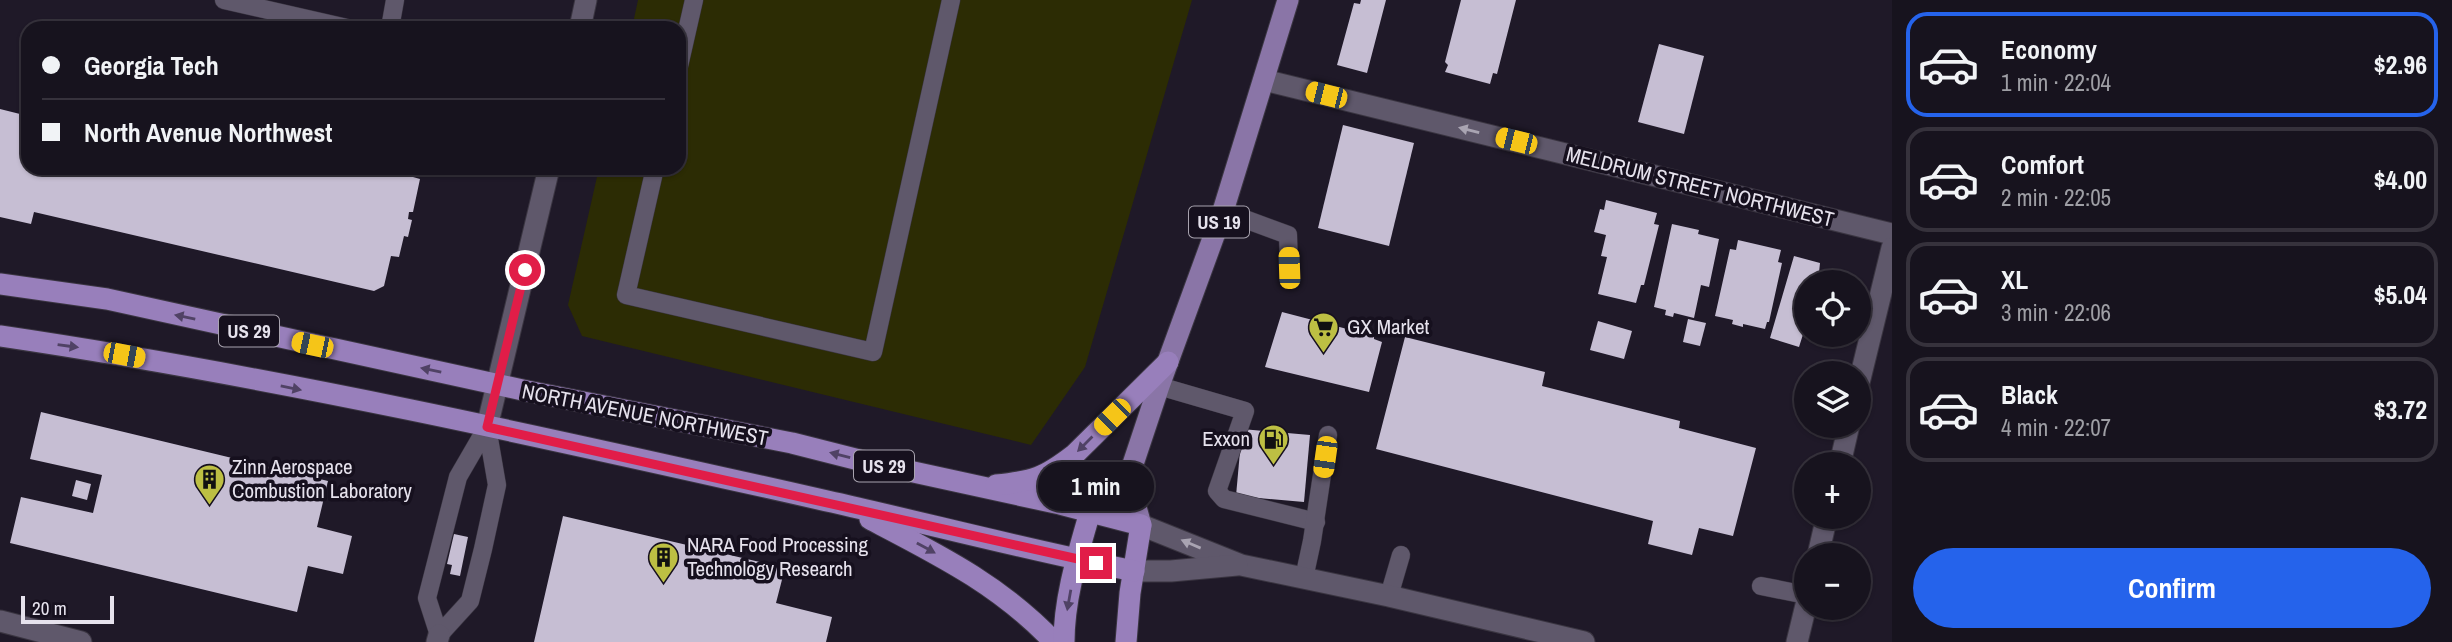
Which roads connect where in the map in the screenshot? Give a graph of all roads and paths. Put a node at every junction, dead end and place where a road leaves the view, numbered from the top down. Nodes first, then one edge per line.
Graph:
1 (223, 0) edge
2 (396, 0) edge
3 (586, 0) edge
4 (694, 0) edge
5 (951, 0) edge
6 (1288, 0) edge
7 (316, 21) edge
8 (392, 21) edge
9 (582, 21) edge
10 (686, 35) edge
11 (1264, 80) junction
12 (547, 175) edge
13 (653, 175) edge
14 (1223, 211) junction
15 (1892, 233) edge
16 (1892, 248) edge
17 (1289, 268) dead end
18 (0, 284) edge
19 (0, 337) edge
20 (1864, 361) edge
21 (1168, 362) junction
22 (497, 385) junction
23 (1159, 386) junction
24 (487, 427) junction
25 (1328, 435) dead end
26 (1128, 479) junction
27 (978, 487) junction
28 (844, 505) junction
29 (1090, 512) junction
30 (1315, 522) junction
31 (1141, 525) junction
32 (1401, 555) dead end
33 (1077, 559) junction
34 (1241, 565) junction
35 (1134, 570) junction
36 (1304, 578) junction
37 (1761, 586) dead end
38 (1794, 593) edge
39 (1389, 596) junction
40 (1802, 620) edge
41 (0, 621) edge
42 (31, 636) edge
43 (438, 638) edge
44 (81, 642) edge
45 (1054, 642) edge
46 (1064, 642) edge
47 (1126, 642) edge
48 (1584, 642) edge
49 (1797, 642) edge

1 - 7 lane
2 - 8 lane
3 - 9 street
4 - 10 lane
5 - 13 lane
6 - 11 main road, US 19
11 - 14 main road, US 19
15 -> 11 street, MELDRUM STREET NORTHWEST
12 - 22 street
14 - 17 lane
14 - 21 main road, US 19
16 - 20 street
22 -> 18 highway, NORTH AVENUE NORTHWEST / US 29
19 -> 24 highway, NORTH AVENUE NORTHWEST / US 29
21 - 23 main road, US 19
21 -> 27 highway, US 29
22 - 24 street
27 -> 22 highway, NORTH AVENUE NORTHWEST / US 29
23 - 26 main road, US 19
23 - 30 lane
24 - 28 highway, NORTH AVENUE NORTHWEST / US 29
24 - 43 lane
24 - 43 lane
25 - 30 lane
26 - 29 main road
26 - 31 main road
27 - 29 highway, NORTH AVENUE NORTHWEST / US 29
28 - 33 highway, NORTH AVENUE NORTHWEST / US 29
28 -> 45 highway
29 - 31 highway, NORTH AVENUE NORTHWEST / US 29
29 - 33 highway
30 - 36 lane
34 -> 31 street, NORTH AVENUE NORTHWEST
31 - 35 highway
32 - 39 lane
33 - 35 highway, NORTH AVENUE NORTHWEST / US 29
33 -> 46 highway
34 - 35 street, NORTH AVENUE NORTHWEST
34 - 36 street, NORTH AVENUE NORTHWEST
35 - 47 highway
36 - 39 street, NORTH AVENUE NORTHWEST
37 - 38 lane
39 - 48 street, NORTH AVENUE NORTHWEST
40 - 49 street
41 - 42 street
42 - 44 street

